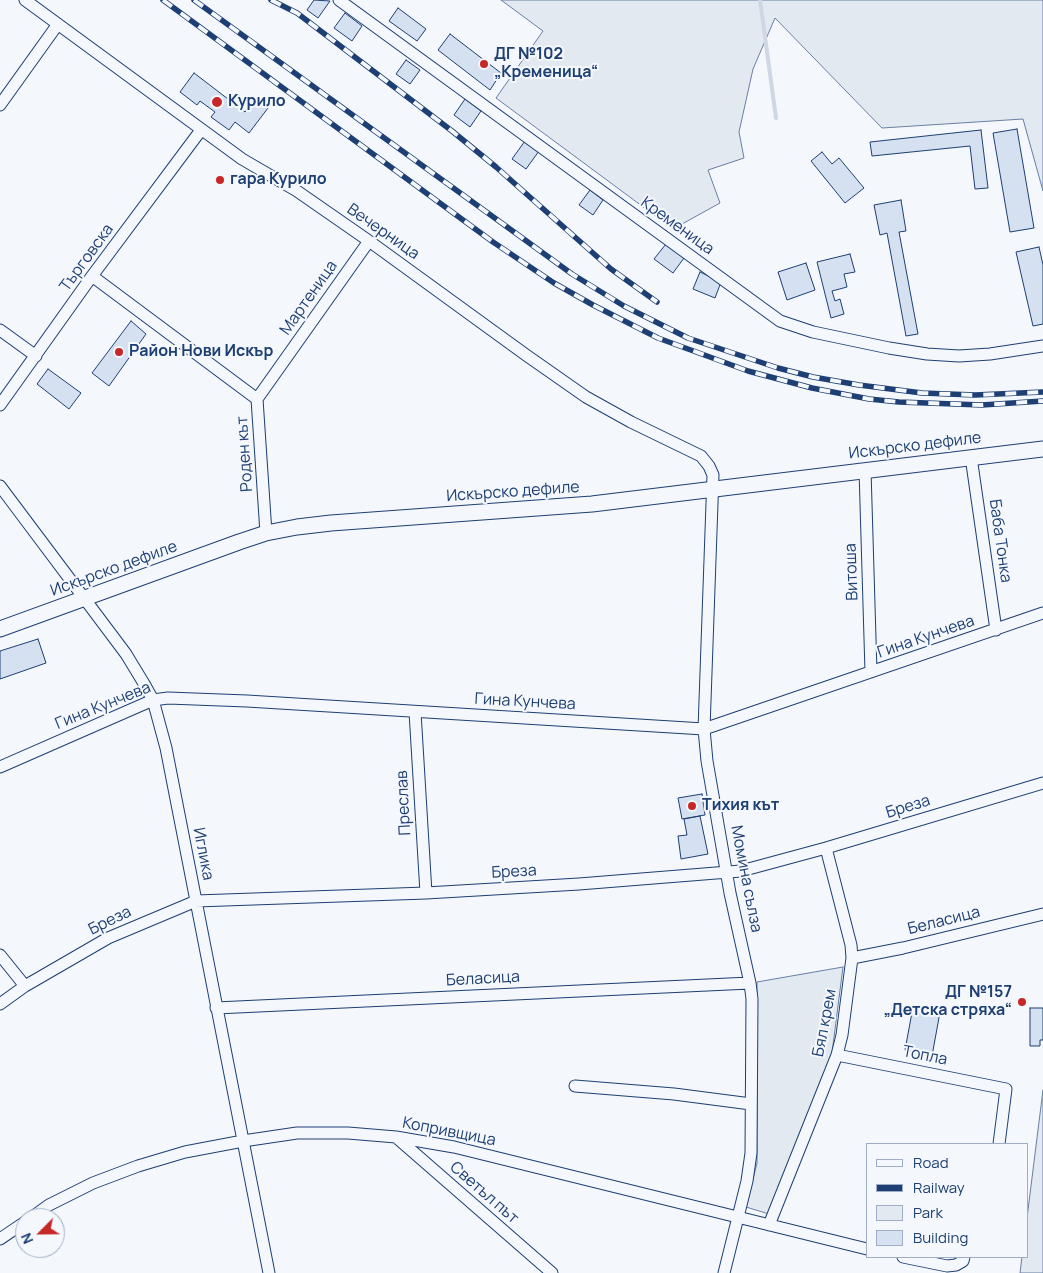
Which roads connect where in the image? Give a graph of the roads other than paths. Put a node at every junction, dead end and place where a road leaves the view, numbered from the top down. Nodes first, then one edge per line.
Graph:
1 (25, 0) edge
2 (339, 0) edge
3 (58, 24) junction
4 (0, 105) edge
5 (201, 130) junction
6 (369, 241) junction
7 (92, 276) junction
8 (0, 330) edge
9 (1043, 346) edge
10 (36, 356) junction
11 (257, 399) junction
12 (0, 405) edge
13 (1043, 449) edge
14 (971, 457) junction
15 (865, 470) junction
16 (0, 486) edge
17 (713, 488) junction
18 (266, 533) junction
19 (84, 598) junction
20 (1043, 614) edge
21 (0, 629) edge
22 (996, 630) junction
23 (872, 672) junction
24 (152, 700) junction
25 (415, 712) junction
26 (704, 729) junction
27 (0, 767) edge
28 (1043, 783) edge
29 (826, 848) junction
30 (727, 872) junction
31 (426, 893) junction
32 (196, 900) junction
33 (1043, 914) edge
34 (0, 955) edge
35 (852, 958) junction
36 (750, 983) junction
37 (25, 986) junction
38 (0, 1004) edge
39 (216, 1008) junction
40 (837, 1056) junction
41 (575, 1086) dead end
42 (752, 1104) junction
43 (396, 1137) junction
44 (243, 1140) junction
45 (999, 1143) edge
46 (45, 1208) edge
47 (737, 1217) junction
48 (769, 1225) junction
49 (15, 1229) edge
50 (0, 1239) edge
51 (866, 1249) edge
52 (908, 1258) edge
53 (964, 1258) edge
54 (269, 1273) edge
55 (552, 1273) edge
56 (724, 1273) edge

1 - 3 street, Вечерница
2 - 9 street, Кременица
3 - 4 street
3 - 5 street, Вечерница
5 - 6 street, Вечерница
5 - 7 street, Търговска
6 - 11 street, Мартеница
6 - 17 street, Вечерница
7 - 10 street, Търговска
7 - 11 street, Роден кът
8 - 10 street
10 - 12 street, Търговска
11 - 18 street, Роден кът
13 - 14 main road, Искърско дефиле
14 - 15 main road, Искърско дефиле
14 - 22 street, Баба Тонка
15 - 17 main road, Искърско дефиле
15 - 23 street, Витоша
16 - 19 street, Иглика
17 - 18 main road, Искърско дефиле
17 - 26 street, Момина сълза
18 - 19 main road, Искърско дефиле
19 - 21 main road, Искърско дефиле
19 - 24 street, Иглика
20 - 22 street, Гина Кунчева
22 - 23 street, Гина Кунчева
23 - 26 street, Гина Кунчева
24 - 25 street, Гина Кунчева
24 - 27 street, Гина Кунчева
24 - 32 street, Иглика
25 - 26 street, Гина Кунчева
25 - 31 street, Преслав
26 - 30 street, Момина сълза
28 - 29 street, Бреза
29 - 30 street, Бреза
29 - 35 street, Бял крем
30 - 31 street, Бреза
30 - 36 street, Момина сълза
31 - 32 street, Бреза
32 - 37 street, Бреза
32 - 39 street, Иглика
33 - 35 street, Беласица
34 - 37 street
35 - 40 street, Бял крем
36 - 39 street, Беласица
36 - 42 street, Момина сълза
37 - 38 street, Бреза
39 - 44 street, Иглика
40 - 45 street, Топла
40 - 48 street, Бял крем
41 - 42 street
42 - 47 street, Момина сълза
43 - 44 street, Копривщица
43 - 47 street, Копривщица
43 - 55 street, Светъл път
44 - 46 street, Копривщица
44 - 54 street, Иглика
47 - 48 street, Копривщица
47 - 56 street, Момина сълза
48 - 51 street, Копривщица
49 - 50 street
52 - 53 street

